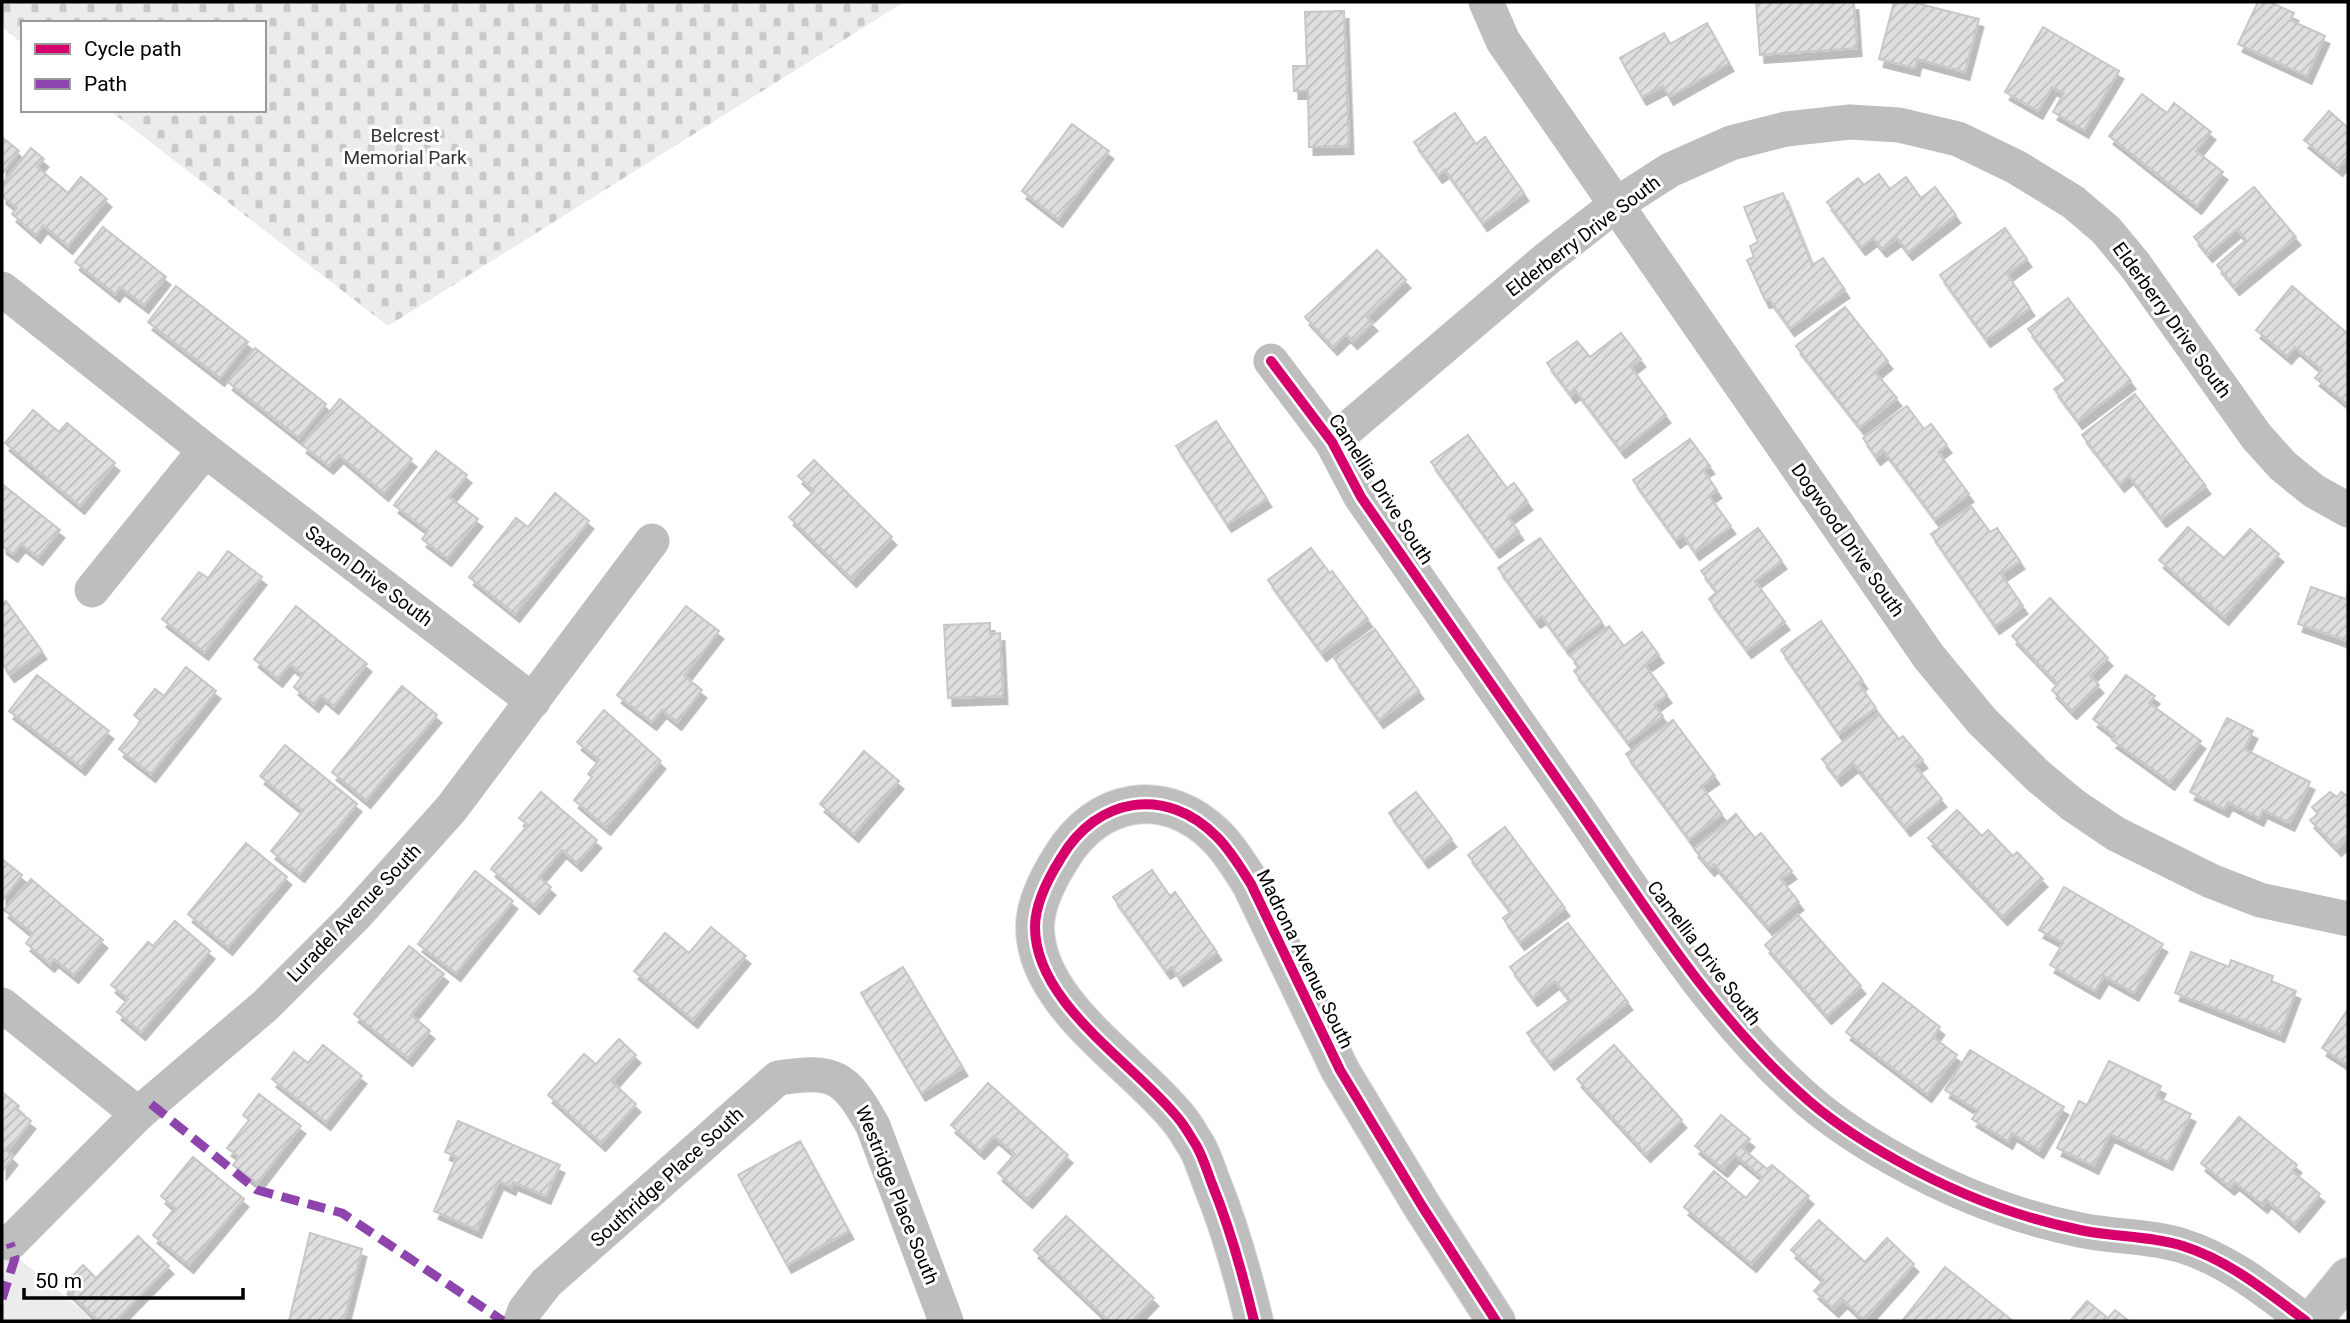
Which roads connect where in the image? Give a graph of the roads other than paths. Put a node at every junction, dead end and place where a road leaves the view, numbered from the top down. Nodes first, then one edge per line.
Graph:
1 (1486, 2) edge
2 (1617, 204) junction
3 (2, 289) edge
4 (1270, 361) dead end
5 (1332, 442) junction
6 (205, 450) junction
7 (2348, 510) edge
8 (652, 541) dead end
9 (92, 590) dead end
10 (533, 701) junction
11 (2348, 919) edge
12 (2, 1005) edge
13 (835, 1078) joint
14 (138, 1114) junction
15 (10, 1243) dead end
16 (2348, 1277) edge
17 (521, 1321) edge
18 (946, 1321) edge
19 (1254, 1321) edge
20 (1496, 1321) edge
21 (2305, 1321) edge
22 (2312, 1321) edge

1 - 2 street, Dogwood Drive South
2 - 5 street, Elderberry Drive South
2 - 7 street, Elderberry Drive South
2 - 11 street, Dogwood Drive South
3 - 6 street, Saxon Drive South
4 - 5 street, Camellia Drive South
5 - 21 street, Camellia Drive South
6 - 9 street
6 - 10 street, Saxon Drive South
8 - 10 street, Luradel Avenue South
10 - 14 street, Luradel Avenue South
12 - 14 street
13 - 17 street, Southridge Place South
13 - 18 street, Westridge Place South
14 - 15 street, Luradel Avenue South
16 - 22 main road
19 - 20 main road, Madrona Avenue South

